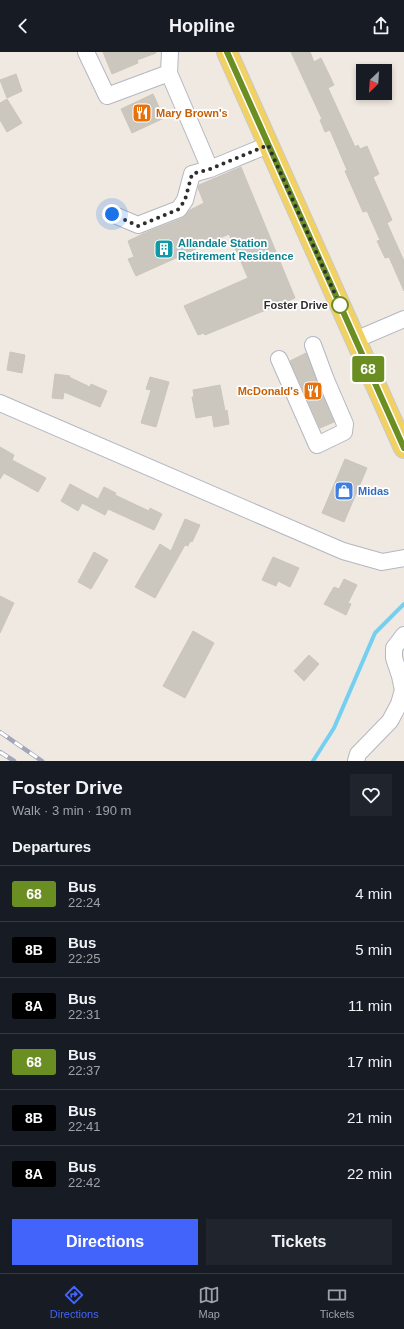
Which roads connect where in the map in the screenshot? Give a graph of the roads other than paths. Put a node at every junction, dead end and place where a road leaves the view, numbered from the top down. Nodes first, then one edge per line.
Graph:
1 (88, 52) edge
2 (170, 52) edge
3 (227, 52) edge
4 (169, 73) junction
5 (268, 145) junction
6 (210, 169) junction
7 (112, 214) dead end
8 (404, 319) edge
9 (355, 340) junction
10 (313, 345) dead end
11 (280, 359) dead end
12 (0, 403) edge
13 (404, 448) edge
14 (404, 558) edge
15 (404, 635) edge
16 (356, 761) edge

1 - 4 street
2 - 4 street
3 - 5 main road
4 - 6 street
5 - 6 street
5 - 9 main road
6 - 7 street
8 - 9 street
9 - 13 main road
10 - 11 street
12 - 14 street
15 - 16 street

